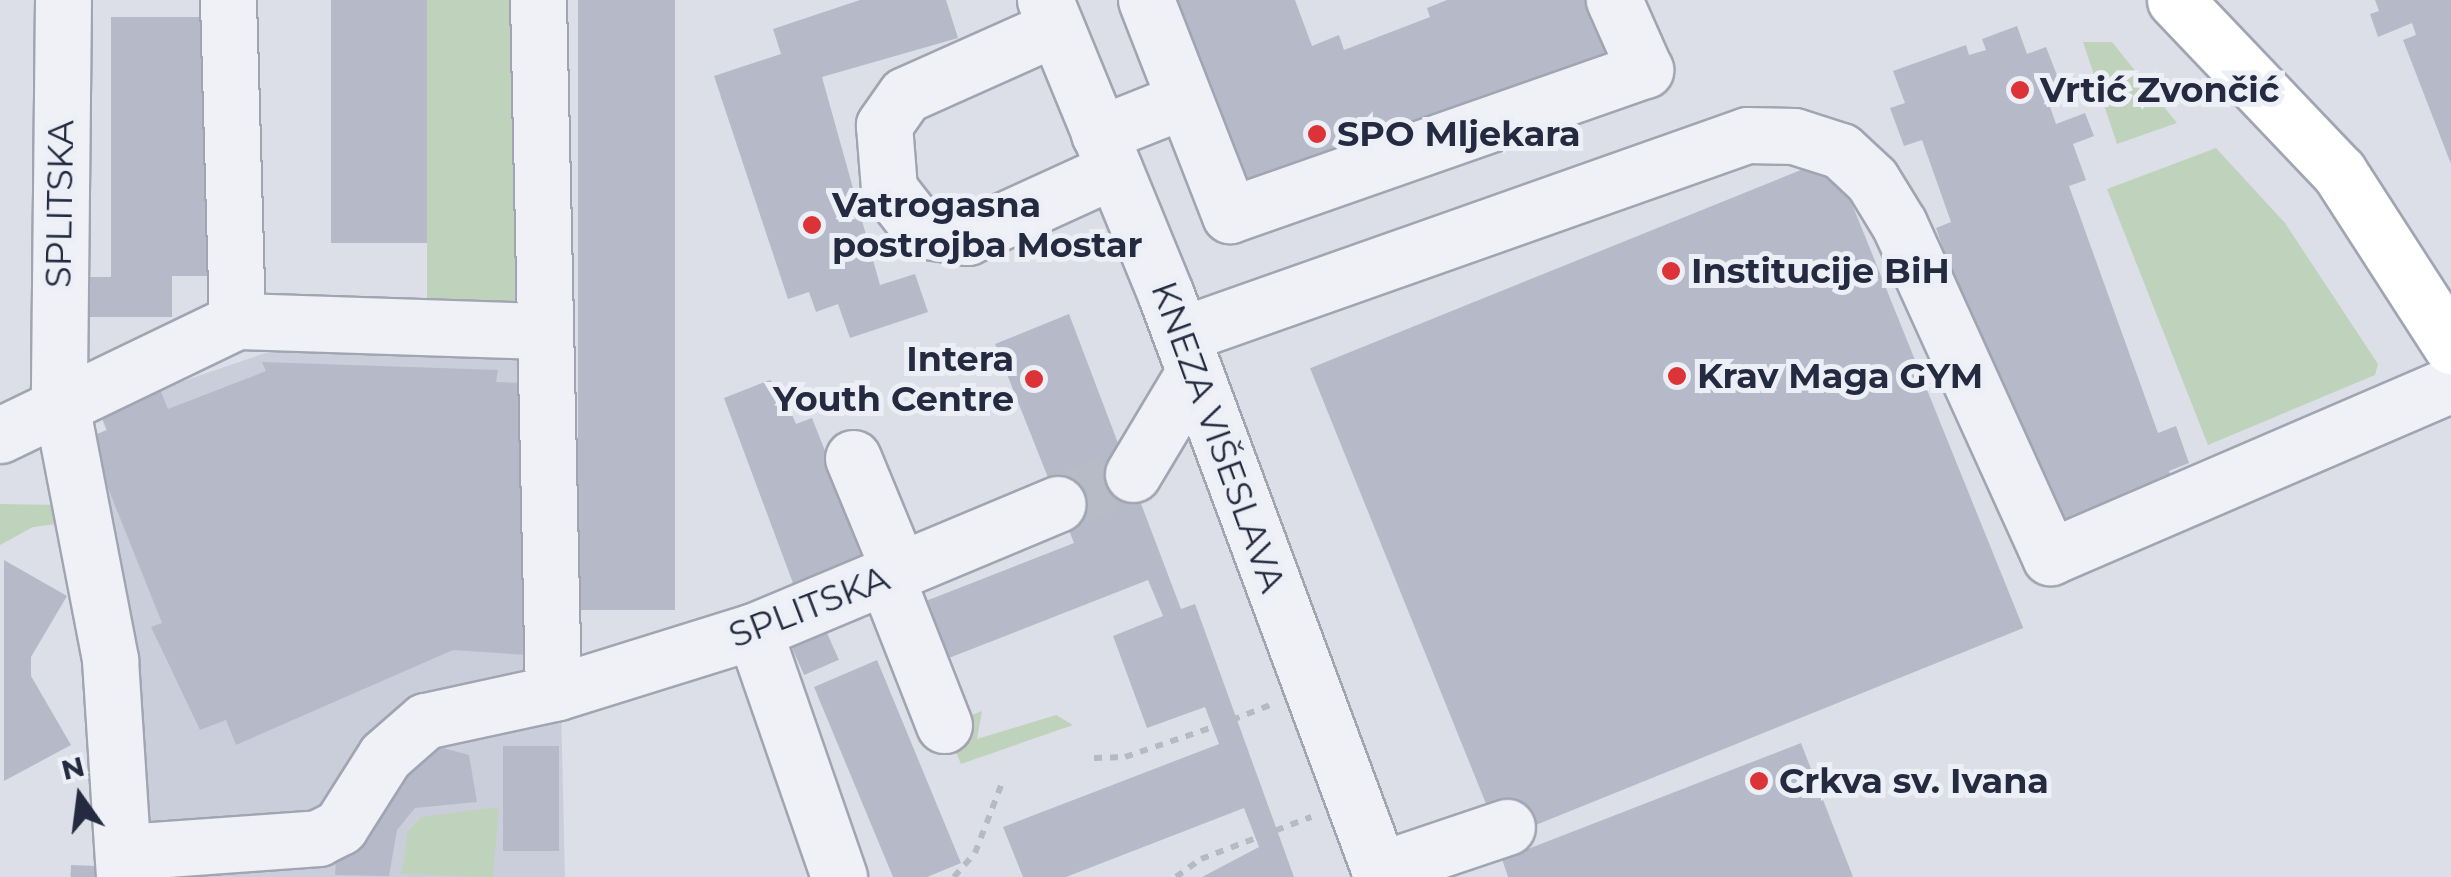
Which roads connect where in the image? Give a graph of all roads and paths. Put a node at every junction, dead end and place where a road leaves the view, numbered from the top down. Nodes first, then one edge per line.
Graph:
1 (64, 0) edge
2 (228, 0) edge
3 (538, 0) edge
4 (1146, 0) edge
5 (1614, 0) edge
6 (2176, 0) edge
7 (1050, 14) edge
8 (1185, 100) junction
9 (1106, 152) junction
10 (1454, 169) dead end
11 (1264, 202) junction
12 (237, 321) junction
13 (544, 331) junction
14 (1181, 334) junction
15 (2451, 346) edge
16 (2451, 384) edge
17 (18, 421) edge
18 (1218, 439) junction
19 (853, 458) dead end
20 (1058, 504) tunnel mouth
21 (893, 574) junction
22 (754, 632) junction
23 (553, 693) junction
24 (1289, 697) dead end
25 (1232, 720) dead end
26 (944, 725) dead end
27 (1213, 727) dead end
28 (1094, 758) dead end
29 (1002, 783) dead end
30 (1354, 800) junction
31 (1506, 827) dead end
32 (124, 864) edge
33 (1381, 873) edge
34 (839, 877) edge
35 (954, 877) edge
36 (1176, 877) edge

1 - 17 street, SPLITSKA
2 - 12 street
3 - 13 street
4 - 8 street
5 - 11 street
6 - 15 main road
7 - 9 street, KNEZA VIŠESLAVA
7 - 9 street
8 - 9 street
8 - 11 street
9 - 14 street, KNEZA VIŠESLAVA
10 - 11 street
12 - 13 street
12 - 17 street
13 - 23 street
14 - 16 street
14 - 18 street, KNEZA VIŠESLAVA
14 - 18 street
17 - 32 street, SPLITSKA
18 - 30 street, KNEZA VIŠESLAVA
19 - 21 street
20 - 21 street, SPLITSKA
21 - 22 street, SPLITSKA
21 - 26 street
22 - 23 street, SPLITSKA
22 - 34 street
23 - 32 street, SPLITSKA
24 - 25 path
27 - 28 path
29 - 35 path
30 - 33 street, KNEZA VIŠESLAVA
30 - 36 path
31 - 33 street

